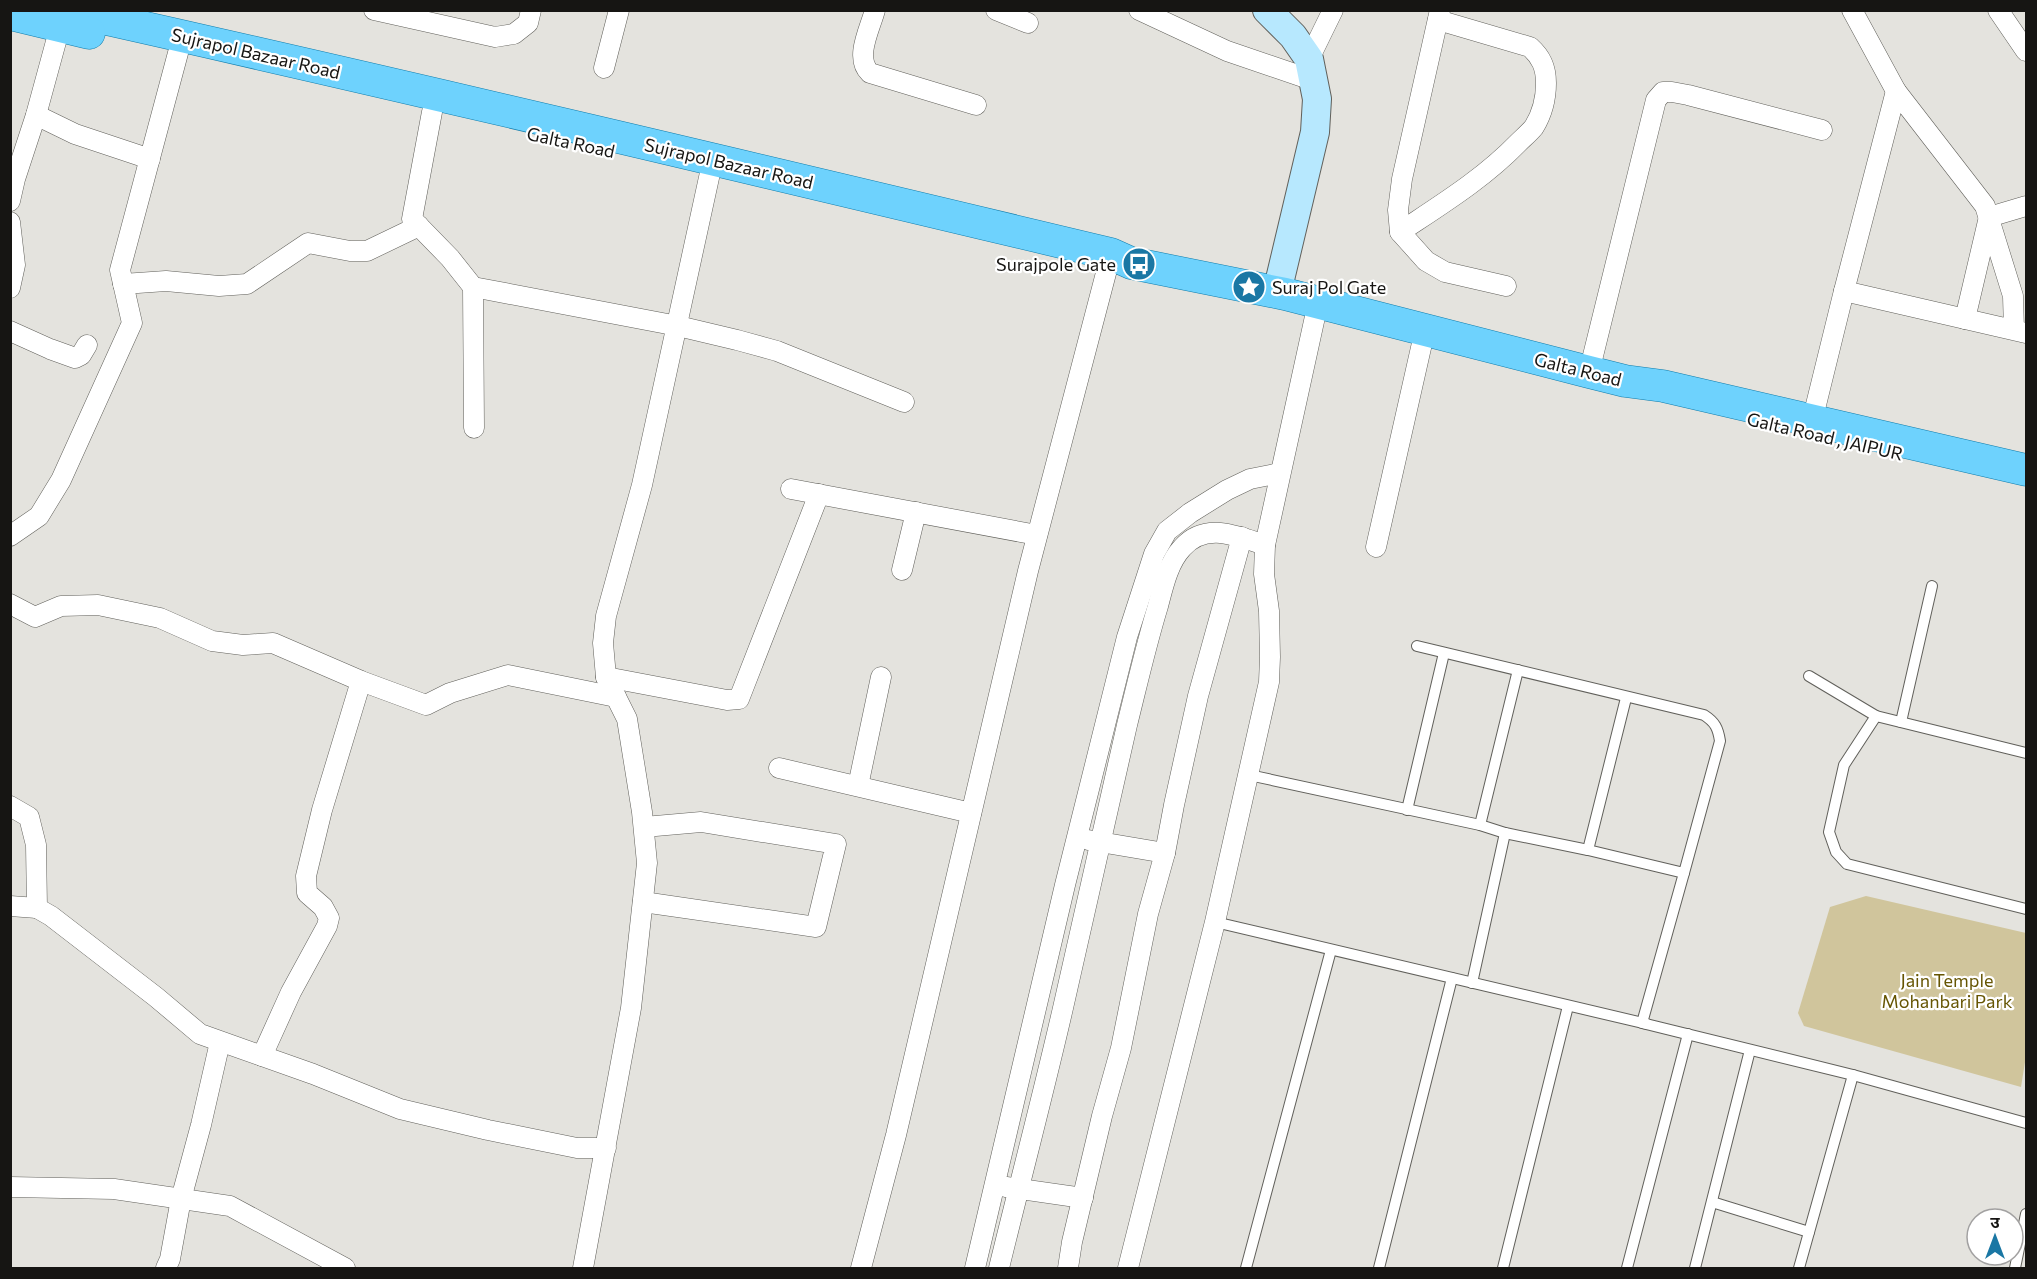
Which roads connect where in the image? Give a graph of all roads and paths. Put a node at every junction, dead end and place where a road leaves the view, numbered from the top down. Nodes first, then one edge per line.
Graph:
1 (374, 10) edge
2 (531, 10) edge
3 (619, 10) edge
4 (875, 10) edge
5 (996, 10) edge
6 (1139, 10) edge
7 (1267, 10) edge
8 (1333, 10) edge
9 (1852, 10) edge
10 (1998, 10) edge
11 (10, 14) edge
12 (1439, 15) edge
13 (63, 19) edge
14 (449, 19) edge
15 (1028, 23) dead end
16 (2026, 51) edge
17 (178, 53) junction
18 (604, 68) dead end
19 (1312, 70) junction
20 (1896, 91) junction
21 (976, 105) dead end
22 (432, 112) junction
23 (36, 115) junction
24 (1822, 130) dead end
25 (150, 159) junction
26 (710, 173) junction
27 (10, 201) edge
28 (2026, 206) edge
29 (1989, 217) junction
30 (10, 222) edge
31 (419, 226) junction
32 (1400, 232) junction
33 (1116, 262) junction
34 (123, 284) junction
35 (1506, 286) dead end
36 (472, 287) junction
37 (10, 288) edge
38 (1844, 291) junction
39 (1277, 292) junction
40 (1318, 303) junction
41 (1965, 319) junction
42 (678, 326) junction
43 (1425, 330) junction
44 (10, 331) edge
45 (2020, 331) edge
46 (87, 345) dead end
47 (1589, 372) junction
48 (1625, 381) junction
49 (904, 402) dead end
50 (1812, 421) junction
51 (474, 428) dead end
52 (2026, 470) edge
53 (1280, 474) junction
54 (2026, 484) edge
55 (791, 489) dead end
56 (819, 495) junction
57 (916, 512) junction
58 (1197, 522) junction
59 (1037, 534) junction
60 (10, 536) edge
61 (1242, 537) junction
62 (1265, 545) junction
63 (1376, 547) dead end
64 (902, 570) dead end
65 (1932, 586) dead end
66 (10, 604) edge
67 (1418, 646) dead end
68 (1444, 653) junction
69 (1518, 670) junction
70 (1809, 676) dead end
71 (606, 677) junction
72 (882, 677) dead end
73 (361, 681) junction
74 (616, 697) junction
75 (1626, 698) junction
76 (1876, 716) junction
77 (1901, 722) junction
78 (2026, 753) edge
79 (779, 768) dead end
80 (1248, 775) junction
81 (858, 786) junction
82 (10, 806) edge
83 (1407, 810) junction
84 (971, 813) junction
85 (1480, 825) junction
86 (644, 827) junction
87 (1505, 833) junction
88 (1089, 840) junction
89 (1588, 850) junction
90 (1165, 854) junction
91 (1684, 873) junction
92 (642, 903) junction
93 (10, 906) edge
94 (36, 908) junction
95 (2026, 909) edge
96 (1215, 922) junction
97 (1331, 950) junction
98 (1452, 978) junction
99 (1472, 983) junction
100 (1568, 1006) junction
101 (1654, 1026) junction
102 (1688, 1034) junction
103 (220, 1042) junction
104 (1750, 1050) junction
105 (262, 1056) junction
106 (1852, 1075) junction
107 (2026, 1123) edge
108 (606, 1148) junction
109 (10, 1187) edge
110 (1006, 1187) junction
111 (1083, 1198) junction
112 (181, 1199) junction
113 (1712, 1202) junction
114 (2026, 1214) edge
115 (1809, 1232) junction
116 (166, 1269) edge
117 (345, 1269) edge
118 (583, 1269) edge
119 (861, 1269) edge
120 (975, 1269) edge
121 (999, 1269) edge
122 (1068, 1269) edge
123 (1128, 1269) edge
124 (1246, 1269) edge
125 (1379, 1269) edge
126 (1503, 1269) edge
127 (1627, 1269) edge
128 (1695, 1269) edge
129 (1799, 1269) edge
130 (2014, 1269) edge

1 - 14 street
2 - 14 street
3 - 18 street
4 - 21 street
5 - 15 street
6 - 19 street
7 - 19 street
8 - 19 street
9 - 20 street
10 - 16 street
11 - 13 main road, Galta Road
12 - 32 street
12 - 32 street
13 - 17 main road, Galta Road
13 - 23 street
13 - 33 main road, Sujrapol Bazaar Road
17 - 22 main road, Galta Road
17 - 25 street
19 - 39 street
20 - 29 street
20 - 38 street
22 - 26 main road, Galta Road
22 - 31 street
23 - 25 street
23 - 27 street
24 - 47 street
25 - 34 street
26 - 33 main road, Galta Road
26 - 42 street
28 - 29 street
29 - 41 street
29 - 45 street
30 - 37 street
31 - 34 street
31 - 36 street
32 - 35 street
33 - 39 main road, Galta Road
33 - 59 street
34 - 60 street
36 - 42 street
36 - 51 street
38 - 41 street
38 - 50 street
39 - 40 main road, Galta Road
40 - 43 main road, Galta Road
40 - 53 street
41 - 45 street
42 - 49 street
42 - 71 street
43 - 47 main road, Galta Road
43 - 63 street
44 - 46 street
47 - 48 main road, Galta Road
48 - 50 main road, Galta Road
48 - 54 main road, Galta Road , JAIPUR
50 - 52 main road, Galta Road
53 - 58 street
53 - 62 street
55 - 56 street
56 - 57 street
56 - 71 street
57 - 59 street
57 - 64 street
58 - 61 street
58 - 88 street
59 - 84 street
61 - 62 street
61 - 90 street
62 - 80 street
65 - 77 lane
66 - 73 street
67 - 68 lane
68 - 69 lane
68 - 83 lane
69 - 75 lane
69 - 85 lane
70 - 76 lane
71 - 74 street
72 - 81 street
73 - 74 street
73 - 105 street
74 - 86 street
75 - 89 lane
75 - 91 lane
76 - 77 lane
76 - 95 lane
77 - 78 lane
79 - 81 street
80 - 83 lane
80 - 96 street
81 - 84 street
82 - 94 street
83 - 85 lane
84 - 119 street
85 - 87 lane
86 - 92 street
86 - 92 street
87 - 89 lane
87 - 99 lane
88 - 90 street
88 - 110 street
89 - 91 lane
90 - 111 street
91 - 101 lane
92 - 108 street
93 - 94 street
94 - 103 street
96 - 97 lane
96 - 123 street
97 - 98 lane
97 - 124 lane
98 - 99 lane
98 - 125 lane
99 - 100 lane
100 - 101 lane
100 - 126 lane
101 - 102 lane
102 - 104 lane
102 - 127 lane
103 - 105 street
103 - 112 street
104 - 106 lane
104 - 113 lane
105 - 108 street
106 - 107 lane
106 - 115 lane
108 - 118 street
109 - 112 street
110 - 111 street
110 - 120 street
110 - 121 street
111 - 122 street
112 - 116 street
112 - 117 street
113 - 115 lane
113 - 128 lane
114 - 130 lane
115 - 129 lane

